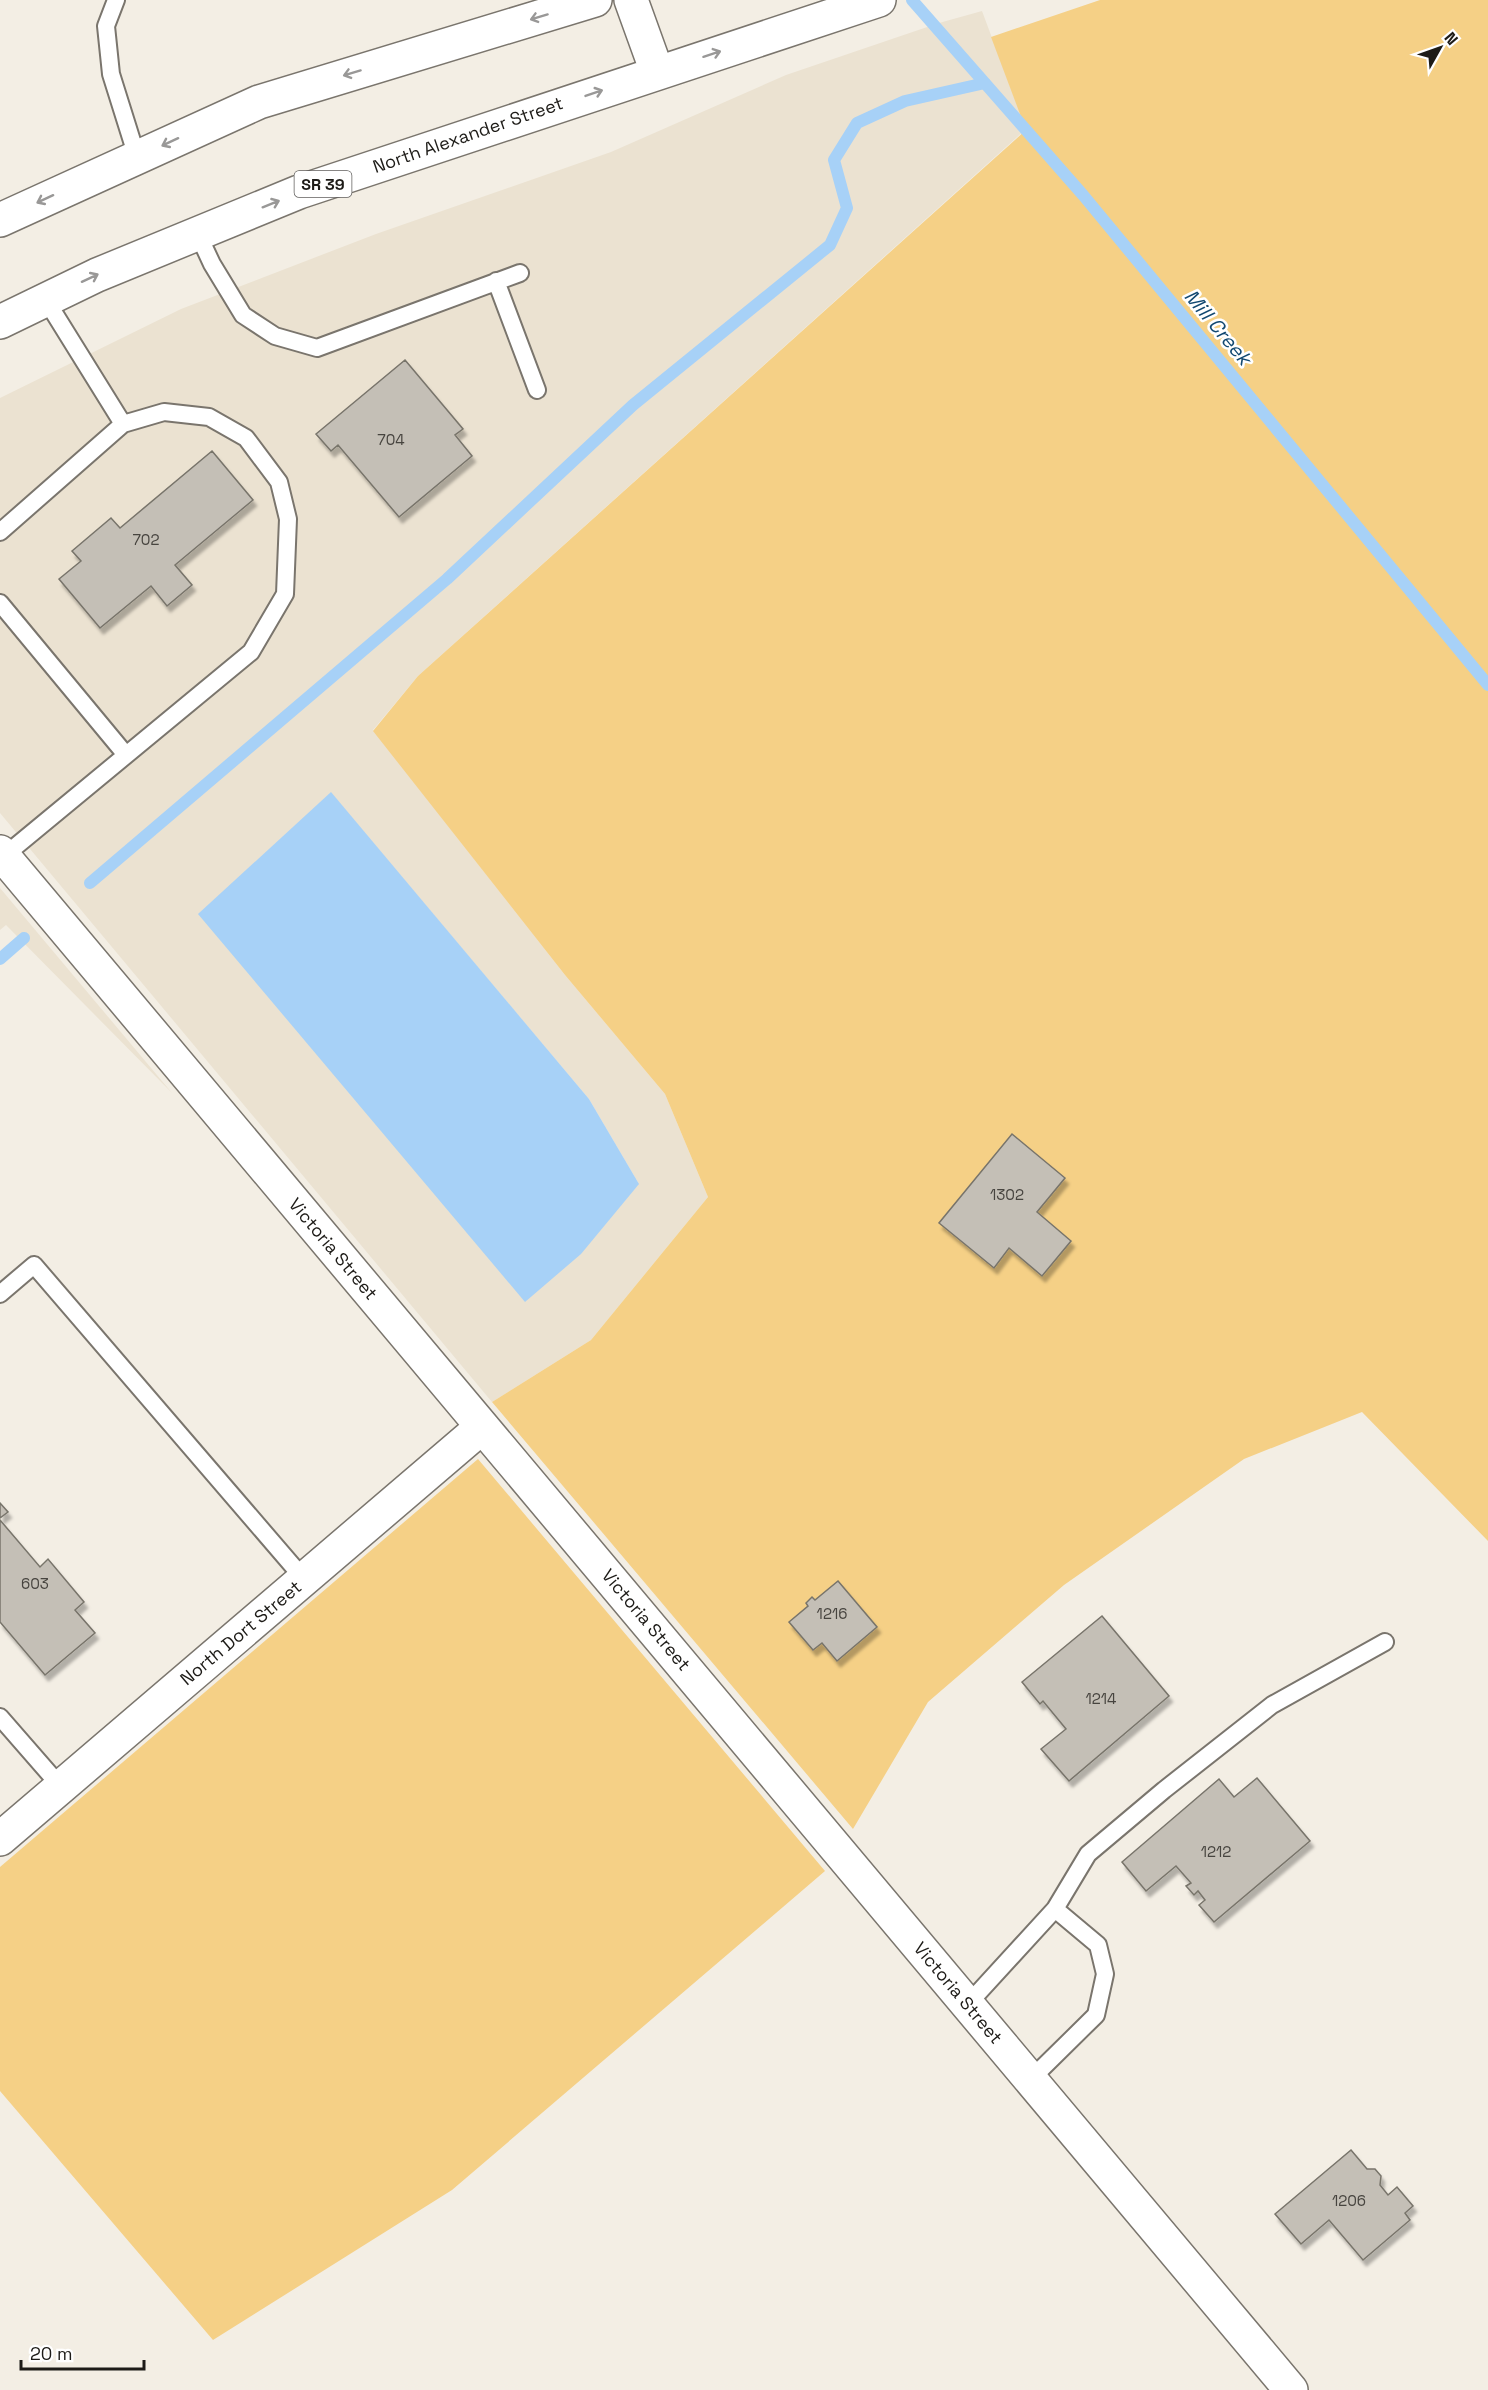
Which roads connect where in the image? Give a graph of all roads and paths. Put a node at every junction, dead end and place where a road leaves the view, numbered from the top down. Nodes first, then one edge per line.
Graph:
1 (116, 0) edge
2 (595, 0) edge
3 (631, 0) edge
4 (879, 0) edge
5 (657, 72) junction
6 (137, 158) junction
7 (0, 220) edge
8 (198, 234) junction
9 (520, 273) dead end
10 (496, 281) junction
11 (46, 300) junction
12 (0, 322) edge
13 (537, 390) dead end
14 (123, 424) junction
15 (0, 532) edge
16 (0, 603) edge
17 (126, 755) junction
18 (2, 854) edge
19 (0, 1294) edge
20 (482, 1427) junction
21 (304, 1580) junction
22 (1385, 1642) dead end
23 (0, 1717) edge
24 (61, 1787) junction
25 (0, 1839) edge
26 (1055, 1909) junction
27 (968, 2004) junction
28 (1031, 2079) junction
29 (1291, 2390) edge

1 - 6 lane
2 -> 6 street
3 - 5 street
5 -> 4 street, North Alexander Street / SR 39
8 -> 5 street, North Alexander Street / SR 39
6 -> 7 street
8 - 10 lane
11 -> 8 street, North Alexander Street / SR 39
9 - 10 lane
10 - 13 lane
11 - 12 street, North Alexander Street / SR 39
11 - 14 lane
14 - 15 lane
14 - 17 lane
16 - 17 lane
17 - 18 lane
18 - 20 street, Victoria Street
19 - 21 lane
20 - 21 street, North Dort Street
20 - 27 street, Victoria Street
21 - 24 street, North Dort Street
22 - 26 lane
23 - 24 lane
24 - 25 street, North Dort Street
26 - 27 lane
26 - 28 lane
27 - 28 street, Victoria Street
28 - 29 street, Victoria Street

